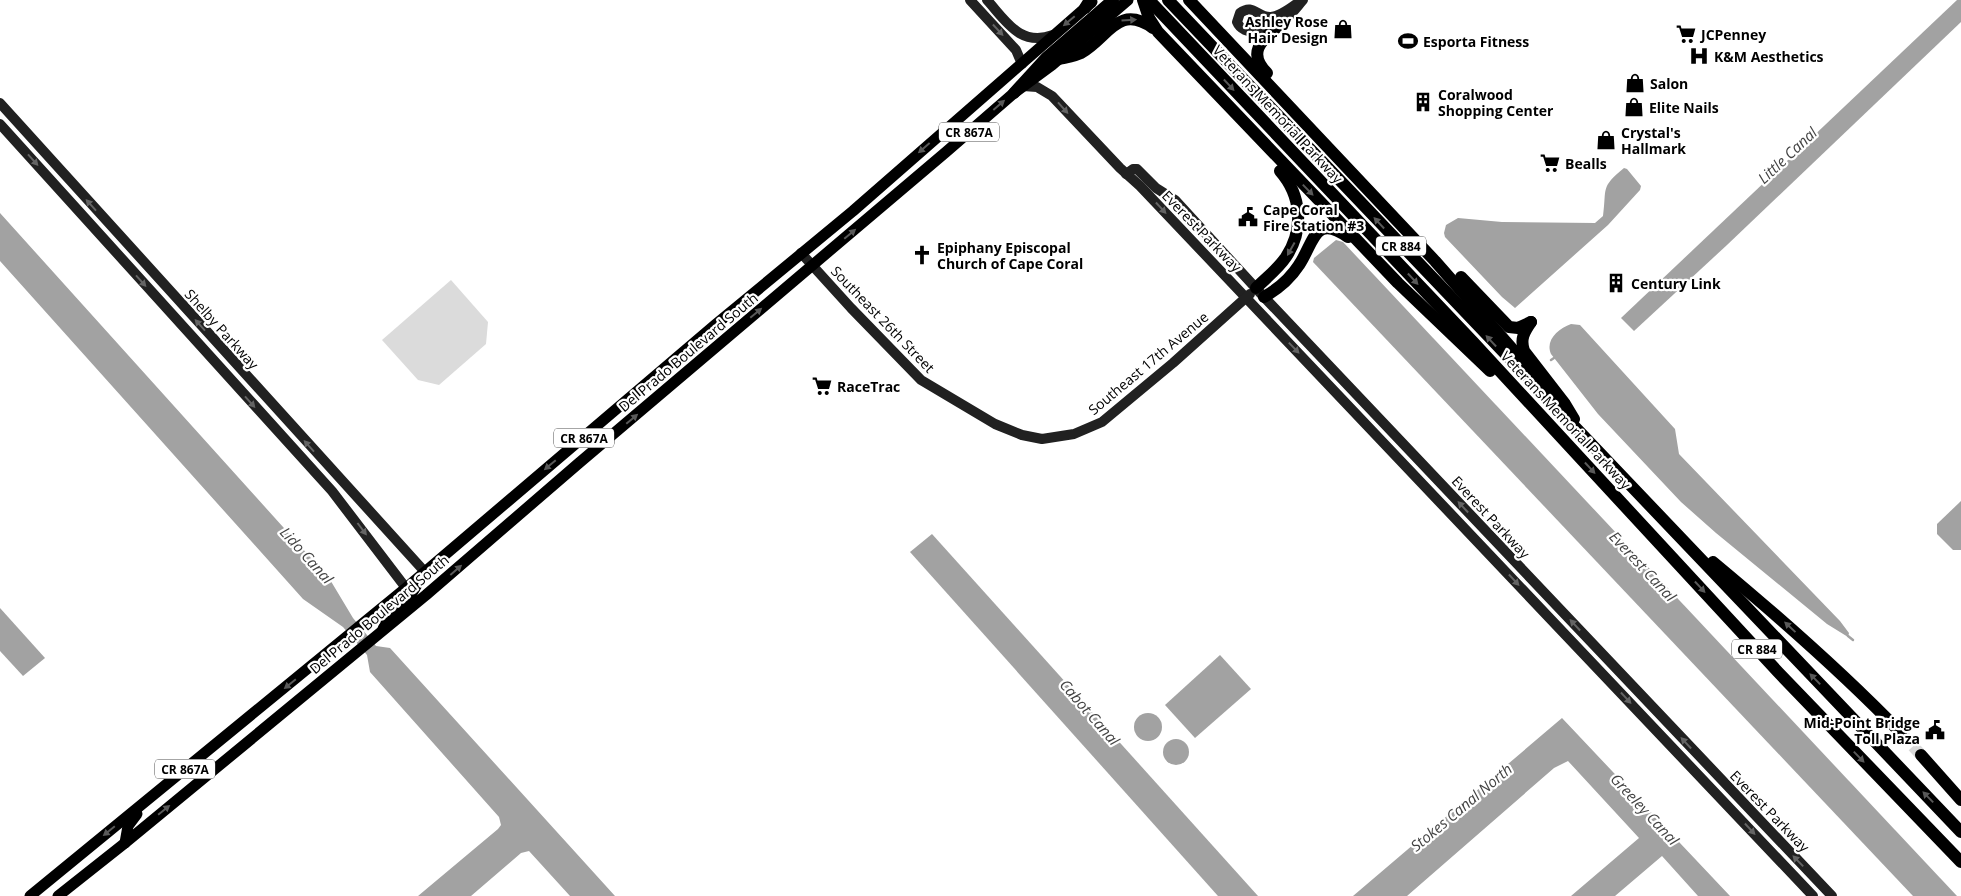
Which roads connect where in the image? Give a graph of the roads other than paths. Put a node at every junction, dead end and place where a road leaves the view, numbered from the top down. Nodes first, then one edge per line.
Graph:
1 (970, 0) edge
2 (987, 0) edge
3 (1113, 0) edge
4 (1128, 0) edge
5 (1143, 0) edge
6 (1149, 0) edge
7 (1168, 0) edge
8 (1189, 0) edge
9 (1198, 0) edge
10 (1302, 0) edge
11 (1089, 3) edge
12 (1278, 26) junction
13 (1215, 28) junction
14 (1158, 32) junction
15 (1052, 35) junction
16 (1178, 53) junction
17 (1058, 60) junction
18 (1247, 61) junction
19 (1022, 64) junction
20 (1190, 66) junction
21 (1018, 89) junction
22 (0, 103) edge
23 (0, 124) edge
24 (1318, 137) junction
25 (1126, 174) junction
26 (1367, 187) junction
27 (801, 253) junction
28 (813, 266) junction
29 (1398, 283) junction
30 (1260, 293) junction
31 (1246, 298) junction
32 (1574, 419) junction
33 (1556, 433) junction
34 (1032, 438) joint
35 (1598, 451) junction
36 (1417, 458) junction
37 (1408, 467) junction
38 (1652, 506) junction
39 (473, 532) junction
40 (1502, 548) junction
41 (1493, 557) junction
42 (425, 572) junction
43 (406, 588) junction
44 (426, 595) junction
45 (1561, 610) junction
46 (1551, 619) junction
47 (380, 633) junction
48 (1901, 733) tunnel mouth
49 (1921, 755) tunnel mouth
50 (149, 798) junction
51 (1740, 800) junction
52 (1961, 800) edge
53 (1730, 808) junction
54 (1961, 832) edge
55 (125, 843) junction
56 (1961, 862) edge
57 (30, 896) edge
58 (58, 896) edge
59 (1814, 896) edge
60 (1832, 896) edge

1 -> 19 street
2 - 15 street
3 - 21 highway
4 - 17 main road, Del Prado Boulevard South / CR 867A
5 - 14 highway
6 -> 33 highway, Veterans Memorial Parkway / CR 884
35 -> 7 highway, Veterans Memorial Parkway / CR 884
8 - 13 highway
9 - 18 highway
10 - 12 street
10 - 12 street
11 -> 15 main road, Del Prado Boulevard South / CR 867A
12 - 24 highway
13 - 16 highway
13 - 18 highway
14 - 16 highway
17 -> 14 highway
15 - 19 main road, Del Prado Boulevard South / CR 867A
16 - 20 highway
17 - 21 main road, Del Prado Boulevard South / CR 867A
18 - 24 highway
19 -> 27 main road, Del Prado Boulevard South / CR 867A
20 -> 29 highway
20 -> 30 highway
21 -> 25 street, Everest Parkway
28 -> 21 main road, Del Prado Boulevard South / CR 867A
42 -> 22 street, Shelby Parkway
23 -> 43 street, Shelby Parkway
24 - 26 highway
25 - 30 street, Everest Parkway
25 -> 31 street, Everest Parkway
26 - 32 highway
26 - 32 highway
27 - 28 street, Southeast 26th Street
27 -> 39 main road, Del Prado Boulevard South / CR 867A
28 - 34 street, Southeast 26th Street
44 -> 28 main road, Del Prado Boulevard South / CR 867A
29 - 30 highway
29 - 33 highway
30 - 31 street, Southeast 17th Avenue
30 - 36 street, Everest Parkway
31 - 34 street, Southeast 17th Avenue
31 -> 37 street, Everest Parkway
32 - 35 highway
33 -> 56 highway, Veterans Memorial Parkway / CR 884
35 - 38 highway, Veterans Memorial Parkway / CR 884
36 - 37 street
40 -> 36 street, Everest Parkway
37 - 41 street, Everest Parkway
48 -> 38 highway, Veterans Memorial Parkway / CR 884
54 -> 38 highway, Veterans Memorial Parkway
39 - 42 main road, Del Prado Boulevard South / CR 867A
39 - 44 main road
40 - 41 street
40 - 45 street, Everest Parkway
41 -> 46 street, Everest Parkway
42 - 43 main road, Del Prado Boulevard South / CR 867A
42 - 47 main road
43 -> 50 main road, Del Prado Boulevard South / CR 867A
44 - 47 main road, Del Prado Boulevard South / CR 867A
45 - 46 street
51 -> 45 street, Everest Parkway
46 -> 53 street, Everest Parkway
55 -> 47 main road, Del Prado Boulevard South / CR 867A
49 - 52 highway
50 - 55 main road
50 -> 57 main road, Del Prado Boulevard South / CR 867A
51 - 53 street
60 -> 51 street, Everest Parkway
53 -> 59 street, Everest Parkway
55 - 58 main road, Del Prado Boulevard South / CR 867A

